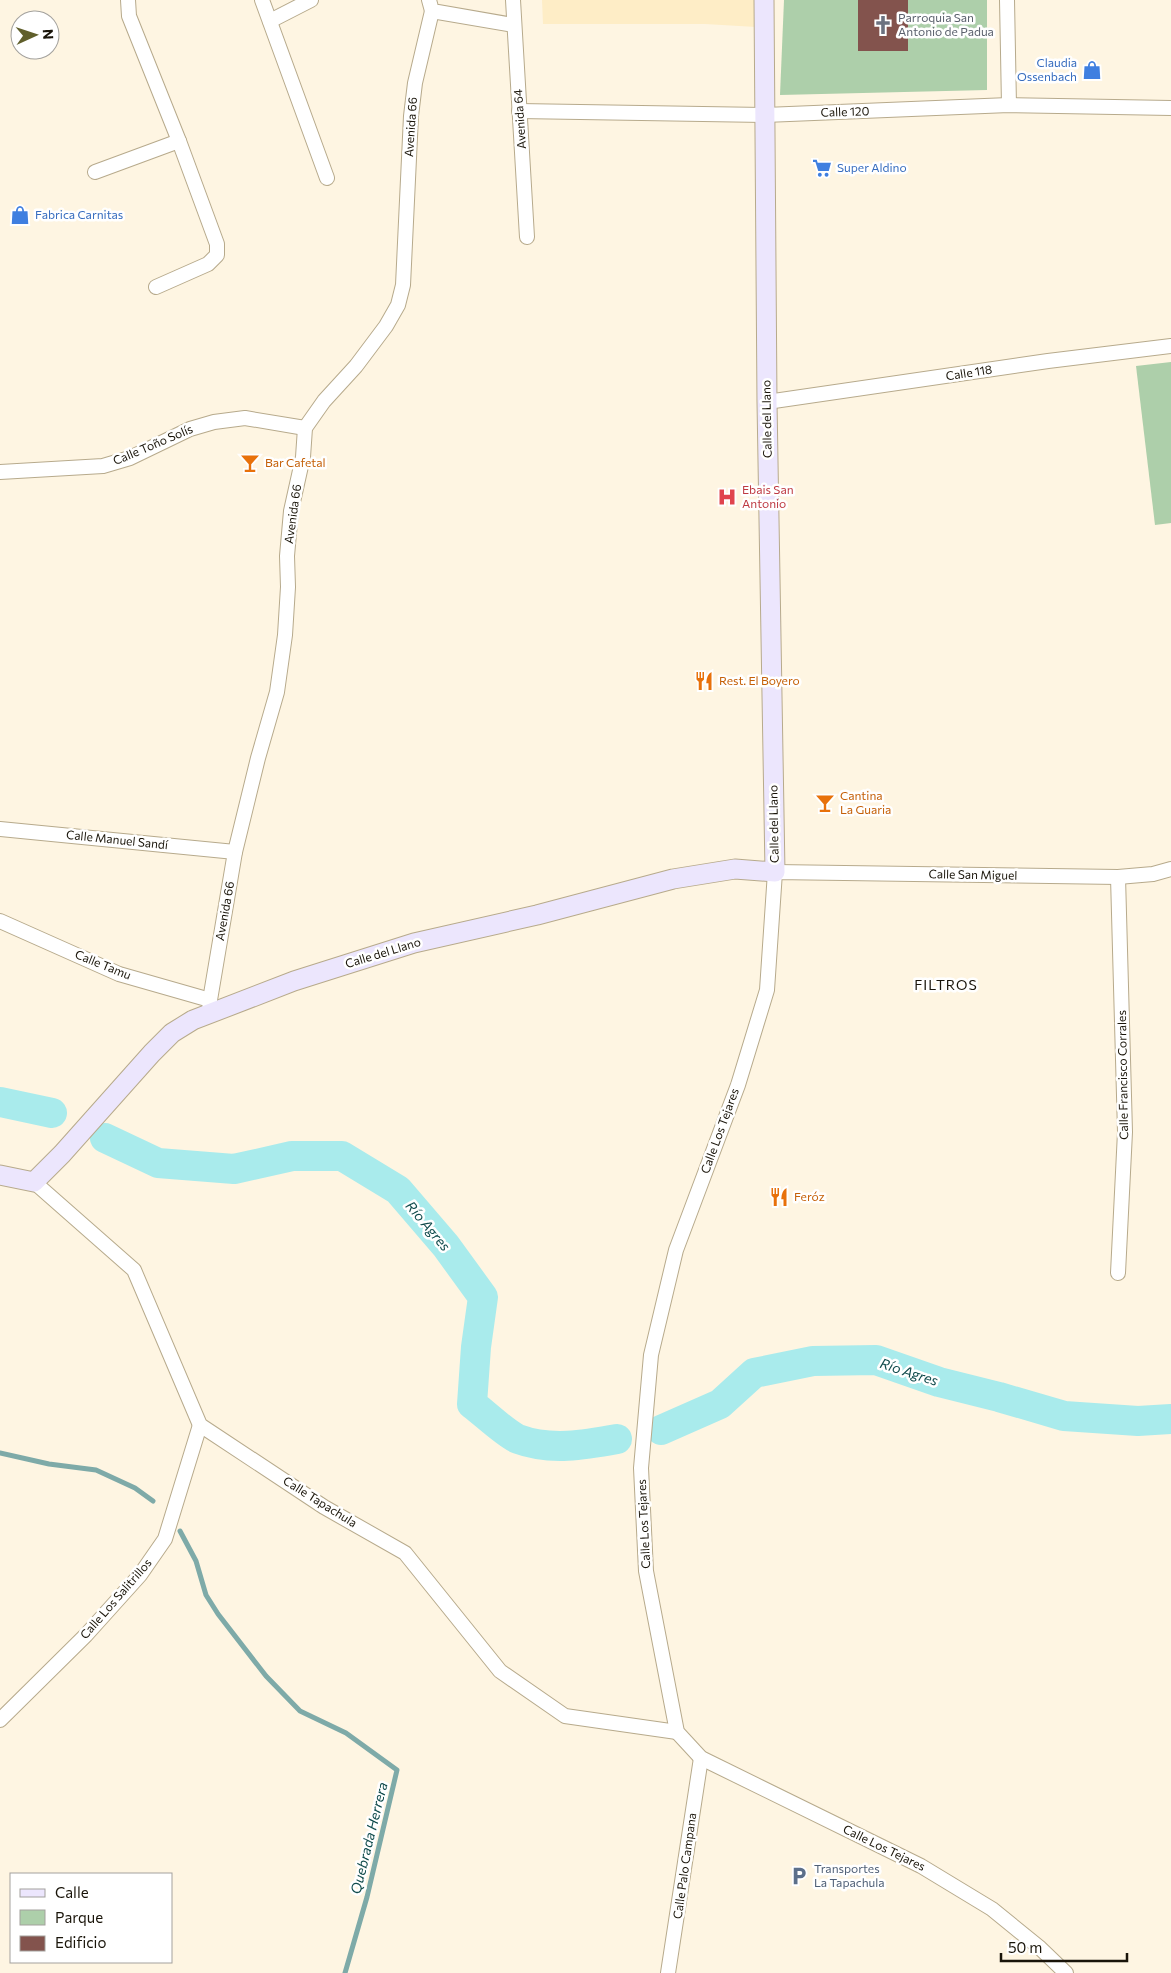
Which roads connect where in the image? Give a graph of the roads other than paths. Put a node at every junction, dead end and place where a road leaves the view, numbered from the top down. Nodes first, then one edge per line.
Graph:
1 (128, 0) edge
2 (262, 0) edge
3 (312, 0) edge
4 (513, 0) edge
5 (764, 0) edge
6 (1007, 0) edge
7 (430, 5) edge
8 (270, 21) junction
9 (514, 25) junction
10 (1009, 105) junction
11 (1171, 108) edge
12 (519, 111) junction
13 (765, 115) junction
14 (179, 142) junction
15 (95, 172) dead end
16 (327, 178) dead end
17 (526, 237) dead end
18 (156, 286) dead end
19 (1171, 346) edge
20 (767, 402) junction
21 (305, 428) junction
22 (0, 472) edge
23 (0, 829) edge
24 (235, 852) junction
25 (1171, 869) edge
26 (774, 872) junction
27 (1118, 877) junction
28 (0, 921) edge
29 (209, 1007) junction
30 (0, 1175) edge
31 (34, 1182) junction
32 (1118, 1273) dead end
33 (200, 1425) junction
34 (0, 1720) edge
35 (677, 1732) junction
36 (701, 1758) junction
37 (668, 1973) edge
38 (1066, 1973) edge

1 - 14 street
2 - 8 street
3 - 8 street
4 - 9 street, Avenida 64
5 - 13 main road, Calle del Llano
6 - 10 street
7 - 9 street
7 - 21 street, Avenida 66
8 - 16 street
9 - 12 street, Avenida 64
10 - 11 street, Calle 120
10 - 13 street, Calle 120
12 - 13 street, Calle 120
12 - 17 street, Avenida 64
13 - 20 main road, Calle del Llano
14 - 15 street
14 - 18 street
19 - 20 street, Calle 118
20 - 26 main road, Calle del Llano
21 - 22 street, Calle Toño Solís
21 - 24 street, Avenida 66
23 - 24 street, Calle Manuel Sandí
24 - 29 street, Avenida 66
25 - 27 street, Calle San Miguel
26 - 27 street, Calle San Miguel
26 - 29 main road, Calle del Llano
26 - 35 street, Calle Los Tejares
27 - 32 street, Calle Francisco Corrales
28 - 29 street, Calle Tamu
29 - 31 main road, Calle del Llano
30 - 31 main road
31 - 33 street
33 - 34 street, Calle Los Salitrillos
33 - 35 street, Calle Tapachula
35 - 36 street, Calle Los Tejares
36 - 37 street, Calle Palo Campana
36 - 38 street, Calle Los Tejares

